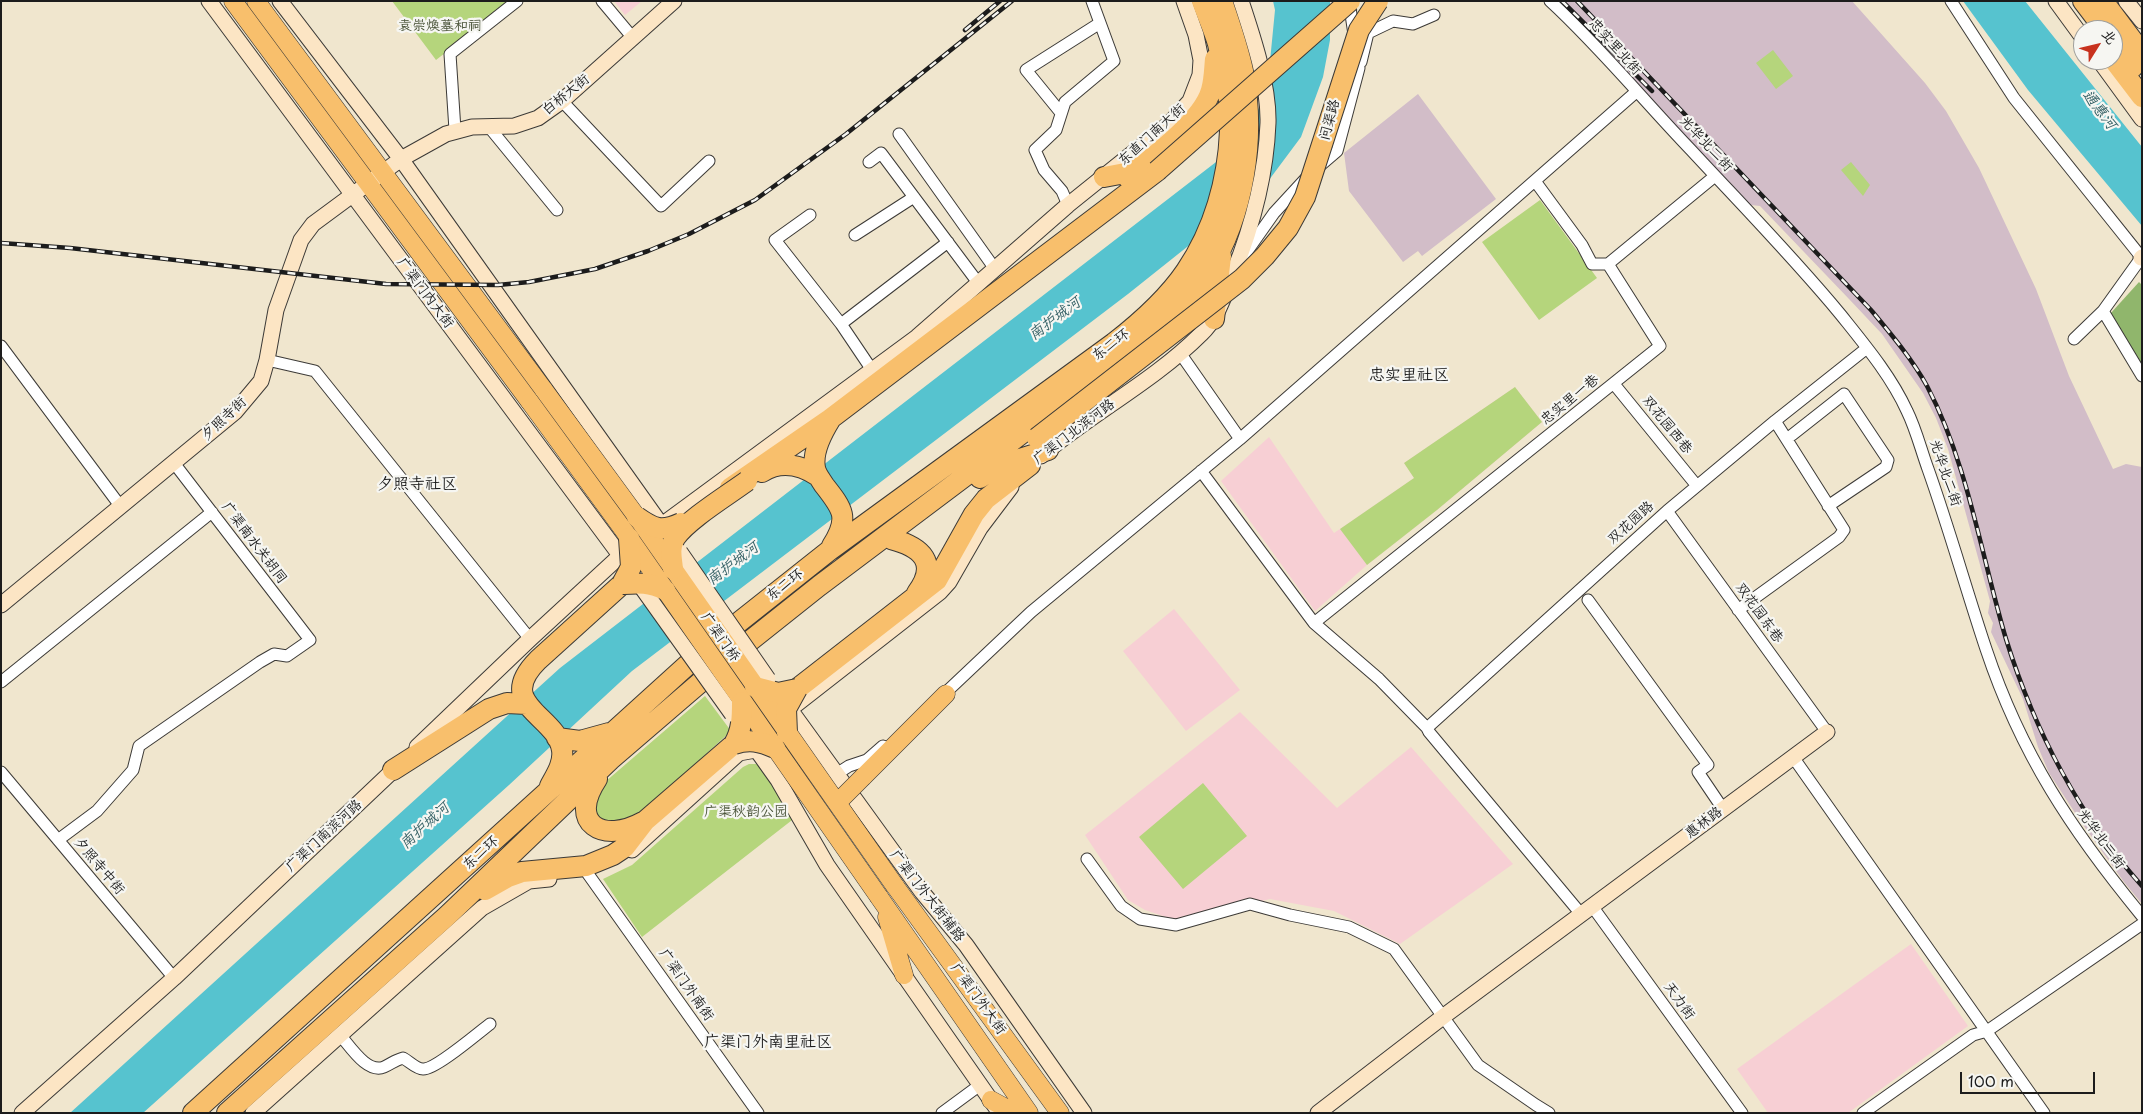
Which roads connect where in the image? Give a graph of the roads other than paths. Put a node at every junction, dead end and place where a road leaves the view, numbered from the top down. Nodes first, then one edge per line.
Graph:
1 (209, 1) edge
2 (233, 1) edge
3 (256, 1) edge
4 (280, 1) edge
5 (517, 1) edge
6 (602, 1) edge
7 (674, 1) edge
8 (1092, 1) edge
9 (1184, 1) edge
10 (1202, 1) edge
11 (1222, 1) edge
12 (1240, 1) edge
13 (1350, 1) edge
14 (1378, 1) edge
15 (1550, 1) edge
16 (1951, 1) edge
17 (2056, 1) edge
18 (2070, 1) edge
19 (2083, 1) edge
20 (2103, 1) edge
21 (2116, 1) edge
22 (2126, 1) edge
23 (1434, 15) dead end
24 (2084, 20) edge
25 (2097, 20) edge
26 (2142, 21) edge
27 (1100, 23) junction
28 (2073, 24) edge
29 (2142, 35) edge
30 (633, 38) junction
31 (1217, 42) junction
32 (2123, 53) edge
33 (2142, 53) edge
34 (1359, 68) junction
35 (2106, 70) edge
36 (2121, 70) edge
37 (2142, 78) edge
38 (1636, 92) junction
39 (2142, 98) edge
40 (562, 101) junction
41 (1061, 113) junction
42 (2142, 119) edge
43 (488, 127) junction
44 (455, 130) junction
45 (899, 134) dead end
46 (400, 159) junction
47 (709, 161) dead end
48 (869, 162) dead end
49 (1136, 171) junction
50 (379, 176) junction
51 (1715, 176) junction
52 (1104, 177) junction
53 (1535, 181) junction
54 (353, 195) junction
55 (914, 197) junction
56 (1068, 205) junction
57 (557, 210) dead end
58 (810, 215) dead end
59 (855, 235) dead end
60 (948, 242) junction
61 (1221, 247) junction
62 (2142, 258) edge
63 (1608, 264) junction
64 (995, 269) junction
65 (1235, 269) junction
66 (986, 289) junction
67 (2103, 311) junction
68 (1214, 318) junction
69 (841, 324) junction
70 (953, 325) junction
71 (917, 337) junction
72 (2074, 339) dead end
73 (1, 346) edge
74 (1867, 348) junction
75 (1180, 353) junction
76 (267, 360) junction
77 (872, 370) junction
78 (2142, 376) edge
79 (1614, 384) junction
80 (544, 390) joint
81 (530, 402) joint
82 (830, 419) junction
83 (1775, 421) junction
84 (1792, 435) dead end
85 (1240, 439) junction
86 (1043, 444) junction
87 (174, 463) junction
88 (1030, 465) junction
89 (1202, 471) junction
90 (818, 476) junction
91 (1697, 486) junction
92 (1828, 506) junction
93 (122, 507) junction
94 (1667, 511) junction
95 (212, 512) junction
96 (637, 517) junction
97 (672, 524) junction
98 (891, 539) junction
99 (625, 547) junction
100 (830, 550) junction
101 (677, 561) junction
102 (631, 584) junction
103 (819, 586) junction
104 (665, 590) junction
105 (1588, 600) dead end
106 (910, 602) junction
107 (1, 605) edge
108 (1738, 610) junction
109 (1314, 623) junction
110 (530, 639) junction
111 (1, 682) edge
112 (946, 694) junction
113 (749, 696) junction
114 (791, 701) junction
115 (527, 704) junction
116 (1428, 730) junction
117 (613, 732) junction
118 (1827, 732) joint
119 (557, 738) junction
120 (740, 740) junction
121 (772, 743) junction
122 (1793, 757) junction
123 (610, 760) junction
124 (393, 770) junction
125 (1, 772) edge
126 (835, 775) junction
127 (544, 796) junction
128 (837, 803) junction
129 (1723, 809) junction
130 (645, 821) junction
131 (58, 840) junction
132 (1087, 859) dead end
133 (588, 874) junction
134 (895, 886) joint
135 (882, 901) junction
136 (1587, 910) junction
137 (447, 916) junction
138 (2142, 916) edge
139 (2142, 924) edge
140 (904, 975) junction
141 (174, 978) junction
142 (1444, 1016) junction
143 (490, 1024) dead end
144 (1987, 1031) junction
145 (340, 1035) junction
146 (980, 1085) junction
147 (995, 1107) edge
148 (22, 1113) edge
149 (193, 1113) edge
150 (227, 1113) edge
151 (253, 1113) edge
152 (758, 1113) edge
153 (942, 1113) edge
154 (1015, 1113) edge
155 (1028, 1113) edge
156 (1060, 1113) edge
157 (1084, 1113) edge
158 (1318, 1113) edge
159 (1549, 1113) edge
160 (1742, 1113) edge
161 (1863, 1113) edge
162 (2044, 1113) edge

1 - 54 street, 广渠门内大街
2 - 50 main road, 广渠门内大街
3 - 50 main road, 广渠门内大街
4 - 46 street
5 - 44 street
6 - 30 street
7 - 30 street, 白桥大街
8 - 27 street
9 - 52 street, 东直门南大街
10 - 31 highway, 东二环
11 - 61 highway, 东二环
12 - 65 street, 广渠门北滨河路
13 - 34 street, 问渠路
13 - 66 highway, bridge
14 - 86 highway, bridge
15 - 38 street, 忠实里北街
16 - 62 street
17 - 28 street
18 - 24 highway
19 - 25 highway
20 - 33 highway
21 - 29 highway
22 - 26 street
23 - 34 street
27 - 41 street
27 - 41 street
30 - 40 street, 白桥大街
31 - 49 highway
31 - 100 highway, 东二环
32 - 37 highway
34 - 65 street, 问渠路
35 - 42 street
36 - 39 highway
38 - 51 street, 光华北二街
38 - 53 street
40 - 43 street, 白桥大街
40 - 47 street
41 - 56 street
43 - 44 street, 白桥大街
43 - 57 street
44 - 46 street, 白桥大街
45 - 64 street
46 - 50 street, 白桥大街
46 - 97 street
48 - 55 street
49 - 52 highway
49 - 66 highway
50 - 54 street, 夕照寺街
50 - 80 main road, 广渠门内大街
50 - 81 main road, 广渠门内大街
51 - 63 street
51 - 74 street, 光华北二街
52 - 56 street
53 - 63 street
53 - 85 street
54 - 76 street, 夕照寺街
54 - 99 street, 广渠门内大街
55 - 59 street
55 - 60 street
56 - 64 street
58 - 69 street
60 - 66 street
60 - 69 street
61 - 68 highway
61 - 103 highway, 东二环
62 - 67 street
63 - 79 street, 忠实里一巷
64 - 66 street
65 - 68 street, 广渠门北滨河路
66 - 70 highway
66 - 71 street
67 - 72 street
67 - 78 street
68 - 75 street, 广渠门北滨河路
69 - 77 street
70 - 71 highway
70 - 82 highway
71 - 77 street
73 - 93 street
74 - 83 street, 双花园路
74 - 138 street, 光华北二街
75 - 85 street
75 - 86 street, 广渠门北滨河路
76 - 87 street, 夕照寺街
76 - 110 street
77 - 97 street
79 - 91 street, 双花园西巷
79 - 109 street, 忠实里一巷
80 - 96 main road, 广渠门桥, bridge
81 - 99 main road, 广渠门桥, bridge
82 - 90 highway
82 - 97 highway
83 - 91 street, 双花园路
83 - 92 street
84 - 92 street
85 - 89 street
86 - 88 street, 广渠门北滨河路
86 - 98 highway
87 - 93 street, 夕照寺街
87 - 95 street, 广渠南水关胡同
88 - 106 highway
88 - 114 street, 广渠门北滨河路
89 - 109 street, 天力街
89 - 112 street
90 - 100 highway
90 - 101 highway, bridge
91 - 94 street, 双花园路
92 - 108 street
93 - 107 street, 夕照寺街
94 - 108 street, 双花园东巷
94 - 116 street, 双花园路
95 - 111 street
95 - 131 street, 广渠南水关胡同
96 - 97 highway, bridge
96 - 101 main road, 广渠门桥, bridge
97 - 99 street, 广渠门南滨河路
97 - 101 street
98 - 103 highway
98 - 106 highway
99 - 102 highway, bridge
99 - 104 main road, 广渠门桥, bridge
99 - 110 street, 广渠门南滨河路
100 - 117 highway, 东二环
101 - 113 main road, 广渠门桥, bridge
102 - 104 highway, bridge
102 - 113 street, 广渠门桥, bridge
102 - 115 highway
103 - 123 highway, 东二环
104 - 113 main road, 广渠门桥, bridge
105 - 129 street
106 - 114 highway
108 - 118 street, 双花园东巷
109 - 116 street, 天力街
110 - 124 street, 广渠门南滨河路
112 - 126 street
112 - 128 main road, bridge
113 - 114 highway, bridge
113 - 120 highway, bridge
113 - 121 main road, 广渠门桥, bridge
114 - 120 street, 广渠门北滨河路
114 - 121 highway, bridge
114 - 121 street
114 - 126 street, 广渠门外大街辅路
115 - 119 highway
115 - 124 highway
116 - 136 street, 天力街
117 - 119 highway
117 - 127 highway, 东二环
118 - 122 street, 惠林路
119 - 127 highway
120 - 121 highway, bridge
120 - 130 highway
121 - 128 main road, 广渠门桥, bridge
121 - 133 street
121 - 135 main road, 广渠门桥, bridge
121 - 140 street
122 - 129 street, 惠林路
122 - 144 street
123 - 130 highway
123 - 137 highway, 东二环
124 - 141 street, 广渠门南滨河路
125 - 131 street, 夕照寺中街
126 - 157 street, 广渠门外大街辅路
127 - 149 highway, 东二环
128 - 134 main road, 广渠门桥, bridge
129 - 136 street, 惠林路
130 - 137 highway
131 - 141 street, 夕照寺中街
132 - 142 street
133 - 145 street
133 - 152 street, 广渠门外南街
134 - 156 main road, 广渠门外大街
135 - 140 main road
135 - 155 main road, 广渠门外大街
136 - 142 street, 惠林路
136 - 160 street, 天力街
137 - 150 highway, 东二环
139 - 144 street
140 - 146 street
141 - 148 street, 广渠门南滨河路
142 - 158 street, 惠林路
142 - 159 street
143 - 145 street
144 - 161 street
144 - 162 street
145 - 151 street
146 - 147 street
146 - 153 street
147 - 154 main road

